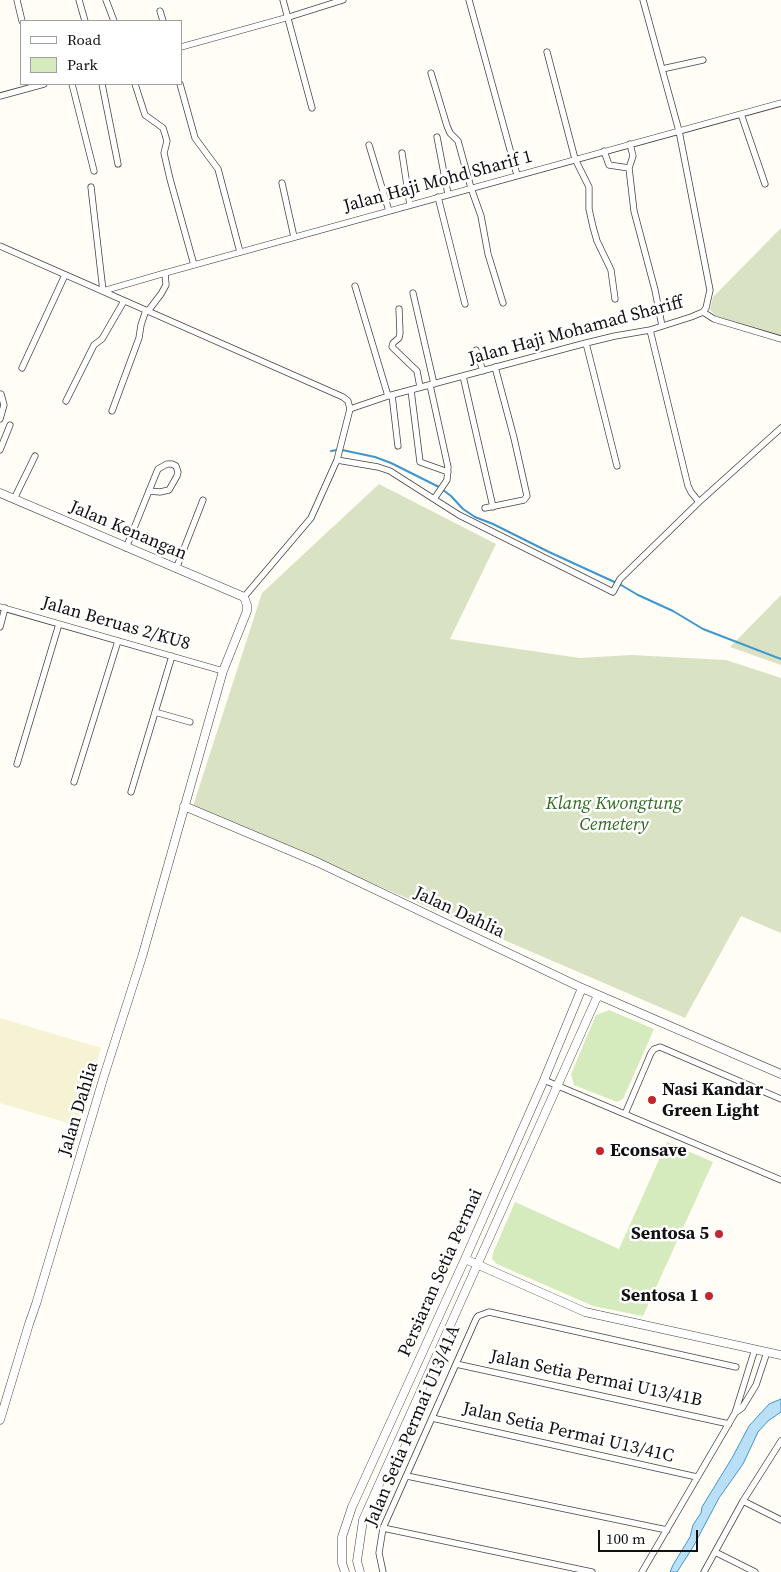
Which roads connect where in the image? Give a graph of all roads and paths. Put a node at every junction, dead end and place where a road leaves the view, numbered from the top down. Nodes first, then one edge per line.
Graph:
1 (16, 0) edge
2 (79, 0) edge
3 (106, 0) edge
4 (284, 0) edge
5 (343, 0) edge
6 (469, 0) edge
7 (643, 0) edge
8 (332, 1) edge
9 (160, 11) dead end
10 (289, 17) junction
11 (22, 20) edge
12 (85, 20) edge
13 (114, 20) edge
14 (163, 20) edge
15 (182, 46) edge
16 (547, 52) dead end
17 (703, 60) dead end
18 (662, 69) junction
19 (431, 73) dead end
20 (38, 85) edge
21 (72, 85) edge
22 (102, 85) edge
23 (135, 85) edge
24 (180, 85) edge
25 (0, 96) edge
26 (781, 103) edge
27 (312, 108) dead end
28 (740, 114) junction
29 (679, 131) junction
30 (437, 137) dead end
31 (630, 144) junction
32 (369, 145) dead end
33 (604, 152) junction
34 (402, 153) dead end
35 (575, 159) junction
36 (118, 164) dead end
37 (629, 168) junction
38 (94, 171) dead end
39 (518, 175) junction
40 (282, 183) dead end
41 (766, 184) dead end
42 (91, 187) dead end
43 (471, 188) junction
44 (448, 194) junction
45 (438, 197) junction
46 (410, 205) junction
47 (389, 211) junction
48 (294, 237) junction
49 (0, 246) edge
50 (240, 252) junction
51 (194, 264) junction
52 (165, 272) junction
53 (65, 275) junction
54 (355, 286) dead end
55 (103, 291) junction
56 (413, 293) dead end
57 (615, 299) dead end
58 (124, 301) junction
59 (503, 303) dead end
60 (465, 304) dead end
61 (399, 309) dead end
62 (147, 311) junction
63 (702, 312) junction
64 (662, 326) junction
65 (650, 330) junction
66 (781, 339) edge
67 (586, 343) junction
68 (476, 350) dead end
69 (495, 367) junction
70 (22, 368) dead end
71 (483, 370) junction
72 (463, 376) junction
73 (432, 384) junction
74 (420, 387) junction
75 (411, 390) junction
76 (2, 394) dead end
77 (390, 395) junction
78 (66, 401) dead end
79 (350, 409) junction
80 (112, 411) dead end
81 (0, 418) edge
82 (10, 425) dead end
83 (781, 428) edge
84 (398, 446) dead end
85 (0, 450) edge
86 (339, 454) junction
87 (35, 456) dead end
88 (617, 466) dead end
89 (448, 472) junction
90 (148, 491) junction
91 (0, 493) edge
92 (14, 499) junction
93 (434, 499) junction
94 (203, 500) dead end
95 (699, 502) junction
96 (493, 507) junction
97 (485, 508) dead end
98 (126, 548) junction
99 (176, 569) junction
100 (244, 597) junction
101 (3, 607) edge
102 (59, 624) junction
103 (0, 627) edge
104 (118, 640) junction
105 (172, 656) junction
106 (223, 671) junction
107 (155, 712) junction
108 (190, 722) dead end
109 (17, 764) dead end
110 (74, 782) dead end
111 (131, 792) dead end
112 (184, 806) junction
113 (582, 988) junction
114 (598, 995) junction
115 (781, 1074) edge
116 (544, 1080) junction
117 (558, 1086) junction
118 (781, 1099) edge
119 (625, 1114) junction
120 (781, 1180) edge
121 (465, 1259) junction
122 (478, 1265) junction
123 (755, 1350) junction
124 (767, 1352) junction
125 (781, 1355) edge
126 (456, 1364) junction
127 (736, 1367) dead end
128 (735, 1413) junction
129 (432, 1418) junction
130 (0, 1420) edge
131 (729, 1424) junction
132 (781, 1441) edge
133 (774, 1451) junction
134 (781, 1454) edge
135 (407, 1476) junction
136 (698, 1477) junction
137 (743, 1501) junction
138 (781, 1520) edge
139 (383, 1528) junction
140 (667, 1530) junction
141 (715, 1552) junction
142 (345, 1572) edge
143 (360, 1572) edge
144 (383, 1572) edge
145 (592, 1572) edge
146 (642, 1572) edge
147 (704, 1572) edge
148 (755, 1572) edge

1 - 11 street
2 - 12 street
3 - 13 street
4 - 10 street
5 - 8 street
6 - 39 street
7 - 18 street, Jalan Haji Mohamad Shariff
8 - 10 street
9 - 14 street
10 - 15 street
10 - 27 street
16 - 35 street
17 - 18 street
18 - 29 street, Jalan Haji Mohamad Shariff
19 - 43 street
20 - 25 street
21 - 38 street
22 - 36 street
23 - 51 street
24 - 50 street
26 - 28 street, Jalan Haji Mohd Sharif 1
28 - 29 street, Jalan Haji Mohd Sharif 1
28 - 41 street
29 - 31 street, Jalan Haji Mohd Sharif 1
29 - 63 street, Jalan Haji Mohamad Shariff
30 - 44 street
31 - 33 street, Jalan Haji Mohd Sharif 1
31 - 37 street
32 - 47 street
33 - 35 street, Jalan Haji Mohd Sharif 1
33 - 37 street
34 - 46 street
35 - 39 street, Jalan Haji Mohd Sharif 1
35 - 57 street
37 - 64 street
39 - 43 street, Jalan Haji Mohd Sharif 1
40 - 48 street
42 - 55 street
43 - 44 street, Jalan Haji Mohd Sharif 1
43 - 59 street
44 - 45 street, Jalan Haji Mohd Sharif 1
45 - 46 street, Jalan Haji Mohd Sharif 1
45 - 60 street
46 - 47 street, Jalan Haji Mohd Sharif 1
47 - 48 street, Jalan Haji Mohd Sharif 1
48 - 50 street, Jalan Haji Mohd Sharif 1
49 - 53 street
50 - 51 street, Jalan Haji Mohd Sharif 1
51 - 52 street, Jalan Haji Mohd Sharif 1
52 - 55 street, Jalan Haji Mohd Sharif 1
52 - 62 street
53 - 55 street
53 - 70 street
54 - 77 street
55 - 58 street
56 - 73 street
58 - 62 street
58 - 78 street
61 - 74 street
62 - 79 street
62 - 80 street
63 - 64 street, Jalan Haji Mohamad Shariff
63 - 66 street
64 - 65 street, Jalan Haji Mohamad Shariff
65 - 67 street, Jalan Haji Mohamad Shariff
65 - 95 street
67 - 69 street, Jalan Haji Mohamad Shariff
67 - 88 street
68 - 71 street
69 - 71 street, Jalan Haji Mohamad Shariff
69 - 96 street
71 - 72 street, Jalan Haji Mohamad Shariff
72 - 73 street, Jalan Haji Mohamad Shariff
72 - 96 street
73 - 74 street, Jalan Haji Mohamad Shariff
73 - 89 street
74 - 75 street, Jalan Haji Mohamad Shariff
75 - 77 street, Jalan Haji Mohamad Shariff
75 - 89 street
76 - 81 street
77 - 79 street, Jalan Haji Mohamad Shariff
77 - 84 street
79 - 86 street
82 - 85 street
83 - 95 street
86 - 93 street
86 - 100 street
87 - 92 street
89 - 93 street
90 - 90 street
90 - 98 street
91 - 92 street, Jalan Kenangan
92 - 98 street, Jalan Kenangan
93 - 95 street
94 - 99 street
96 - 97 street
98 - 99 street, Jalan Kenangan
99 - 100 street, Jalan Kenangan
100 - 106 street, Jalan Dahlia
101 - 102 street, Jalan Beruas 2/KU8
101 - 103 street
102 - 104 street, Jalan Beruas 2/KU8
102 - 109 street
104 - 105 street, Jalan Beruas 2/KU8
104 - 110 street
105 - 106 street, Jalan Beruas 2/KU8
105 - 107 street
106 - 112 street, Jalan Dahlia
107 - 108 street
107 - 111 street
112 - 113 street, Jalan Dahlia
112 - 130 street, Jalan Dahlia
113 - 114 street, Jalan Dahlia
113 - 116 street, Persiaran Setia Permai
114 - 115 street, Jalan Dahlia
114 - 117 street, Persiaran Setia Permai
116 - 117 street
116 - 121 street, Persiaran Setia Permai
117 - 119 street
117 - 122 street, Persiaran Setia Permai
118 - 119 street
119 - 120 street
121 - 122 street
121 - 142 street, Persiaran Setia Permai
122 - 123 street
122 - 143 street, Persiaran Setia Permai
123 - 124 street
123 - 128 street
124 - 125 street
124 - 128 street
126 - 127 street, Jalan Setia Permai U13/41A
126 - 129 street, Jalan Setia Permai U13/41A
126 - 131 street, Jalan Setia Permai U13/41B
128 - 131 street
129 - 135 street, Jalan Setia Permai U13/41A
129 - 136 street, Jalan Setia Permai U13/41C
131 - 136 street
132 - 133 street
133 - 134 street
133 - 137 street
135 - 139 street, Jalan Setia Permai U13/41A
135 - 140 street
136 - 140 street
137 - 138 street
137 - 141 street
139 - 144 street, Jalan Setia Permai U13/41A
139 - 145 street
140 - 146 street
141 - 147 street
141 - 148 street

